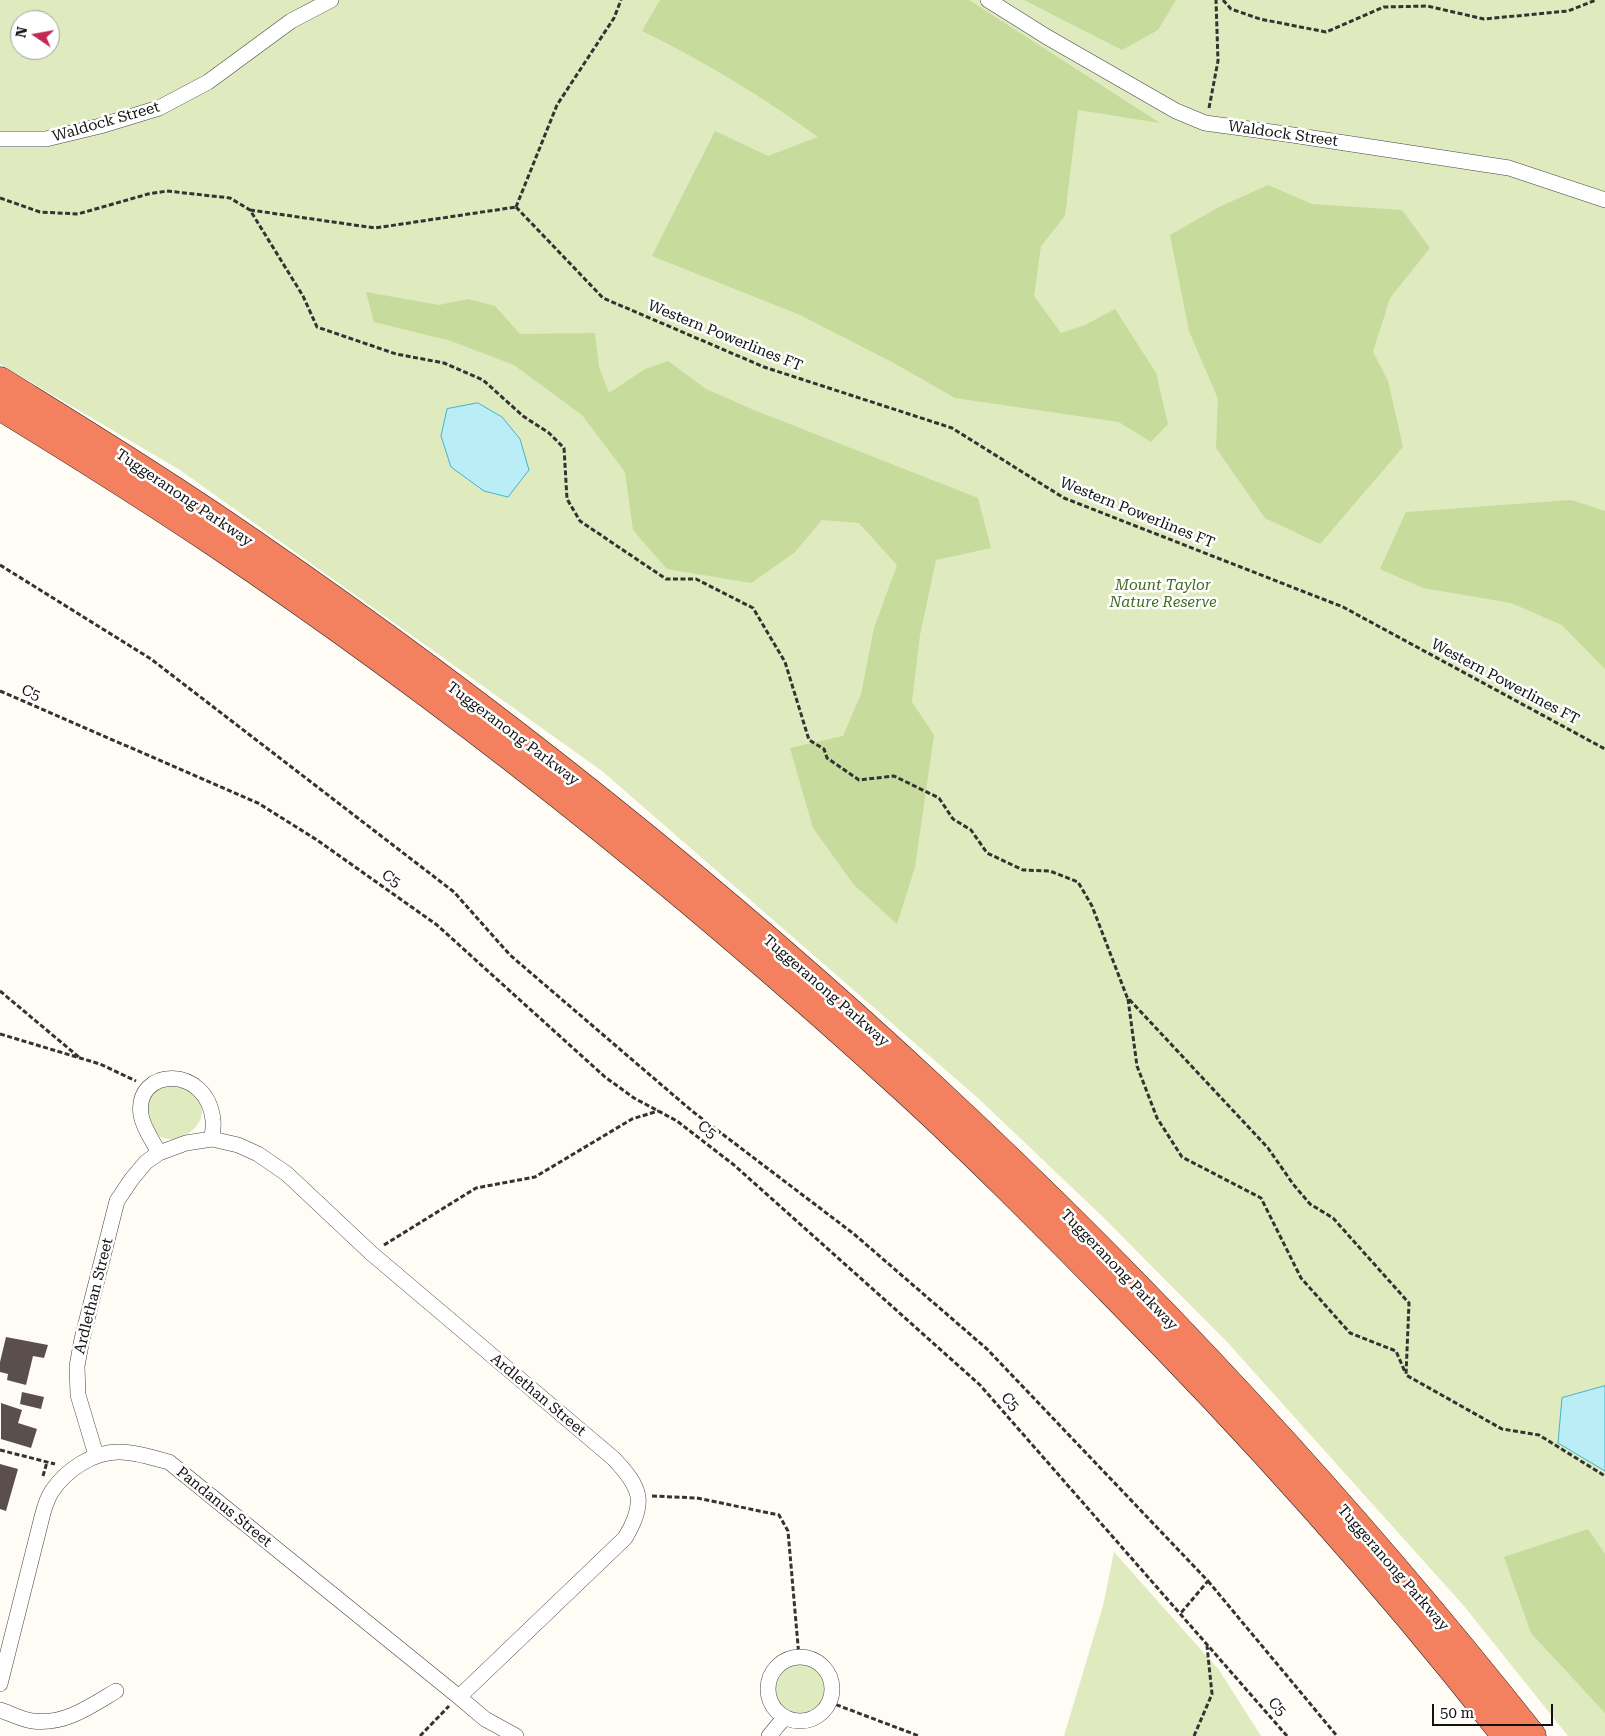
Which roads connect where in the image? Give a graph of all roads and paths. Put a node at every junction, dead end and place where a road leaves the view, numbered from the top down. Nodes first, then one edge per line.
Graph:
1 (331, 0) edge
2 (621, 0) edge
3 (988, 0) edge
4 (1216, 0) edge
5 (1223, 0) edge
6 (1404, 0) edge
7 (1596, 0) edge
8 (1402, 7) junction
9 (1205, 123) junction
10 (0, 139) edge
11 (0, 198) edge
12 (1605, 200) edge
13 (516, 207) junction
14 (250, 210) junction
15 (0, 381) edge
16 (0, 406) edge
17 (0, 565) edge
18 (0, 691) edge
19 (1605, 749) edge
20 (0, 991) edge
21 (1127, 997) junction
22 (0, 1034) edge
23 (81, 1059) junction
24 (150, 1087) junction
25 (658, 1111) junction
26 (212, 1139) junction
27 (159, 1153) junction
28 (371, 1254) junction
29 (1406, 1375) junction
30 (0, 1450) edge
31 (96, 1455) junction
32 (47, 1462) dead end
33 (1605, 1476) edge
34 (639, 1496) junction
35 (1208, 1581) junction
36 (1180, 1614) junction
37 (1207, 1644) junction
38 (799, 1657) junction
39 (0, 1684) edge
40 (116, 1691) dead end
41 (459, 1697) junction
42 (829, 1702) junction
43 (0, 1710) edge
44 (785, 1717) junction
45 (420, 1736) edge
46 (516, 1736) edge
47 (769, 1736) edge
48 (919, 1736) edge
49 (1194, 1736) edge
50 (1287, 1736) edge
51 (1336, 1736) edge
52 (1506, 1736) edge
53 (1532, 1736) edge

1 - 10 street, Waldock Street
2 - 13 path
3 - 9 street, Waldock Street
4 - 9 path
5 - 8 path
6 - 8 path
7 - 8 path
9 - 12 street, Waldock Street
11 - 14 path
13 - 14 path
13 - 19 path, Western Powerlines FT
14 - 21 path
15 - 53 highway, Tuggeranong Parkway
16 - 52 highway, Tuggeranong Parkway
17 - 35 path
18 - 25 path, C5
20 - 23 path
21 - 29 path
21 - 29 path
22 - 23 path
23 - 24 path
24 - 26 street
24 - 27 street
25 - 28 path
25 - 36 path, C5
26 - 27 street, Ardlethan Street
26 - 28 street, Ardlethan Street
27 - 31 street, Ardlethan Street
28 - 34 street, Ardlethan Street
29 - 33 path
30 - 32 path
31 - 39 street, Pandanus Street
31 - 41 street, Pandanus Street
34 - 38 path
34 - 41 street
35 - 36 path
35 - 51 path
36 - 37 path, C5
37 - 49 path
37 - 50 path, C5
38 - 42 street
38 - 44 street
40 - 43 street
41 - 45 path
41 - 46 street, Pandanus Street
42 - 44 street
42 - 48 path
44 - 47 street

